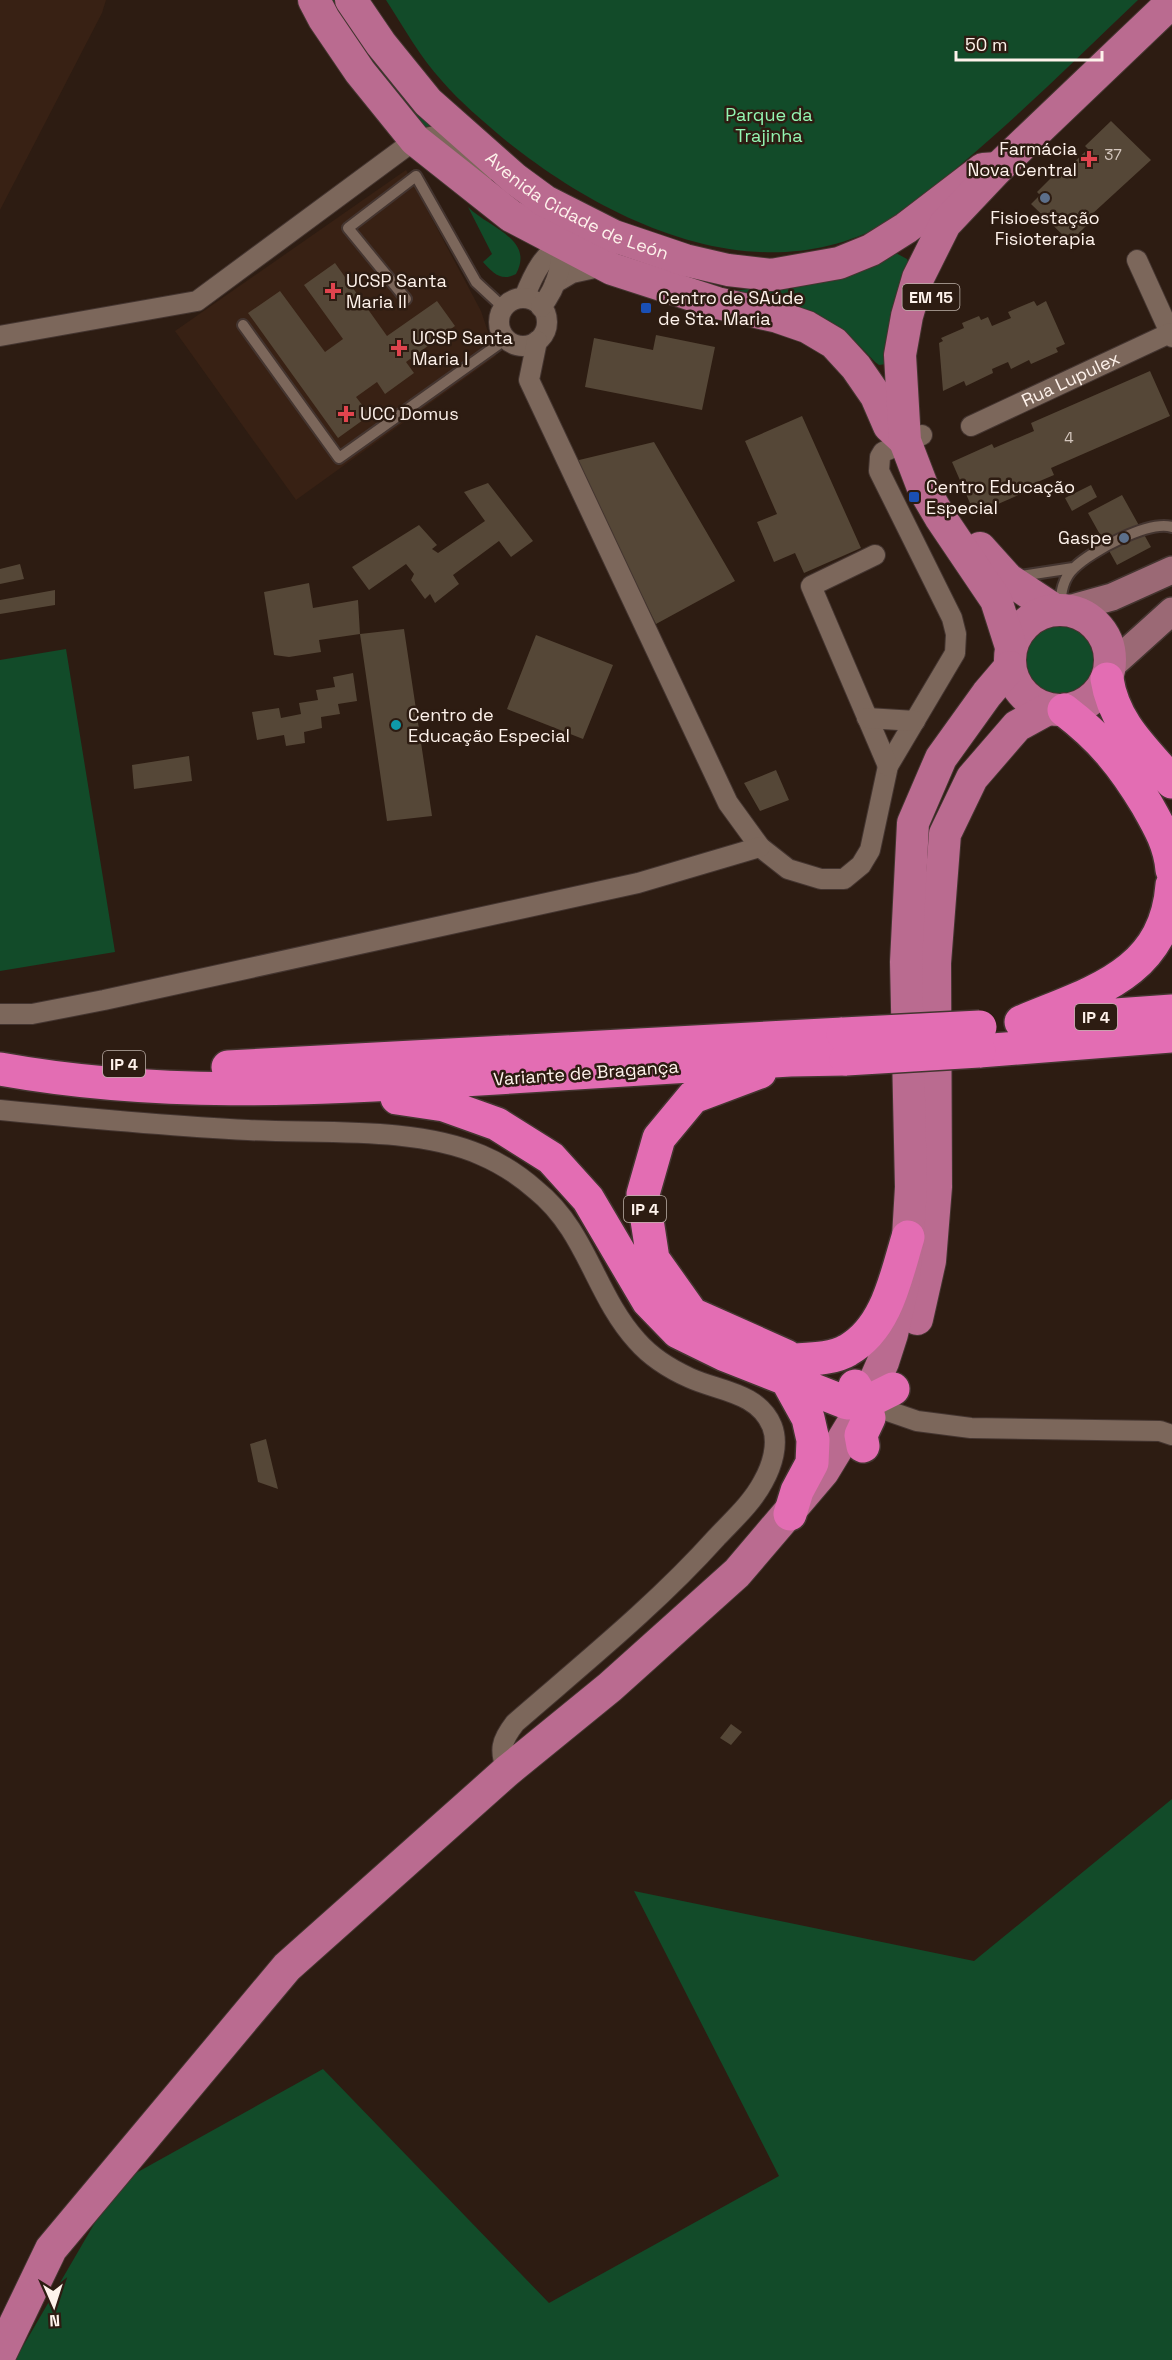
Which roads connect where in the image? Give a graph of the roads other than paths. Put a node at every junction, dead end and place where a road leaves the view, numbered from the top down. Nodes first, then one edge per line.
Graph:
1 (314, 0) edge
2 (351, 0) edge
3 (1172, 2) edge
4 (1172, 26) edge
5 (415, 140) junction
6 (998, 168) junction
7 (515, 179) junction
8 (525, 223) junction
9 (562, 243) junction
10 (877, 246) junction
11 (1137, 260) dead end
12 (604, 266) junction
13 (536, 270) junction
14 (771, 275) junction
15 (929, 275) junction
16 (555, 284) junction
17 (406, 299) dead end
18 (533, 302) junction
19 (504, 308) junction
20 (243, 325) dead end
21 (1171, 335) edge
22 (0, 336) edge
23 (537, 341) junction
24 (510, 342) junction
25 (909, 360) junction
26 (856, 367) junction
27 (529, 374) junction
28 (971, 426) dead end
29 (914, 438) junction
30 (1172, 527) edge
31 (875, 555) dead end
32 (1073, 568) junction
33 (1172, 570) edge
34 (1008, 579) junction
35 (1172, 593) edge
36 (1060, 610) junction
37 (1172, 611) edge
38 (1148, 632) junction
39 (1011, 657) junction
40 (1109, 673) junction
41 (1056, 710) junction
42 (867, 718) junction
43 (915, 721) junction
44 (888, 766) junction
45 (1172, 782) edge
46 (760, 847) junction
47 (1172, 870) edge
48 (1172, 885) edge
49 (1172, 1011) edge
50 (0, 1014) edge
51 (1021, 1022) junction
52 (1172, 1036) edge
53 (980, 1039) junction
54 (845, 1047) junction
55 (0, 1050) edge
56 (790, 1060) junction
57 (0, 1069) edge
58 (346, 1087) junction
59 (0, 1110) edge
60 (908, 1237) junction
61 (790, 1370) junction
62 (880, 1401) junction
63 (1172, 1435) edge
64 (862, 1446) joint
65 (790, 1514) junction
66 (507, 1771) junction
67 (0, 2355) edge

1 - 5 main road, Avenida Cidade de León
2 - 7 main road, Avenida Cidade de León
3 - 6 main road, EM 15
4 - 15 main road, EM 15
5 - 7 street
5 - 8 main road, Avenida Cidade de León
5 - 22 street
6 - 10 main road, Avenida Cidade de León
6 - 15 main road, EM 15
7 - 9 street
7 - 14 main road, Avenida Cidade de León
8 - 9 main road, Avenida Cidade de León
8 - 13 street
9 - 12 main road, Avenida Cidade de León
9 - 13 street
9 - 14 street
9 - 16 street
10 - 14 main road, Avenida Cidade de León
10 - 15 main road
11 - 21 street, Rua Lupulex
12 - 16 street
12 - 26 main road, Avenida Cidade de León
13 - 18 street
15 - 25 main road, EM 15
16 - 18 street
17 - 19 lane
18 - 19 street
18 - 23 street
19 - 24 street
20 - 24 lane
21 - 28 street, Rua Lupulex
23 - 24 street
23 - 27 street
24 - 27 street
25 - 26 main road
25 - 29 main road, EM 15
26 - 29 main road, Avenida Cidade de León
27 - 46 street
29 - 34 main road, EM 15
29 - 39 main road, EM 15
29 - 43 street
30 - 32 lane
31 - 42 street
32 - 34 lane
32 - 36 lane
33 - 36 street
34 - 36 main road, EM 15
35 - 38 street
36 - 39 main road
36 - 40 main road, EM 15
37 - 38 street
38 - 40 street
39 - 41 main road, EM 15
39 - 60 main road
40 - 41 main road
40 - 45 highway
41 - 47 highway
41 - 62 main road
42 - 43 street
42 - 44 street
43 - 44 street
44 - 46 street
46 - 50 street
48 - 51 highway
49 - 51 highway, Variante de Bragança / IP 4
51 - 53 highway, Variante de Bragança / IP 4
52 - 53 highway, Variante de Bragança / IP 4
53 - 54 highway, Variante de Bragança / IP 4, bridge
54 - 55 highway, Variante de Bragança / IP 4
54 - 56 highway, Variante de Bragança / IP 4
56 - 58 highway, Variante de Bragança / IP 4
56 - 61 highway, IP 4
57 - 58 highway, Variante de Bragança / IP 4
58 - 61 highway
59 - 66 street
60 - 61 highway, IP 4
60 - 62 main road
61 - 62 highway, IP 4
61 - 65 highway
62 - 63 street
62 - 64 highway
62 - 65 main road
64 - 66 main road
65 - 66 main road
66 - 67 main road

